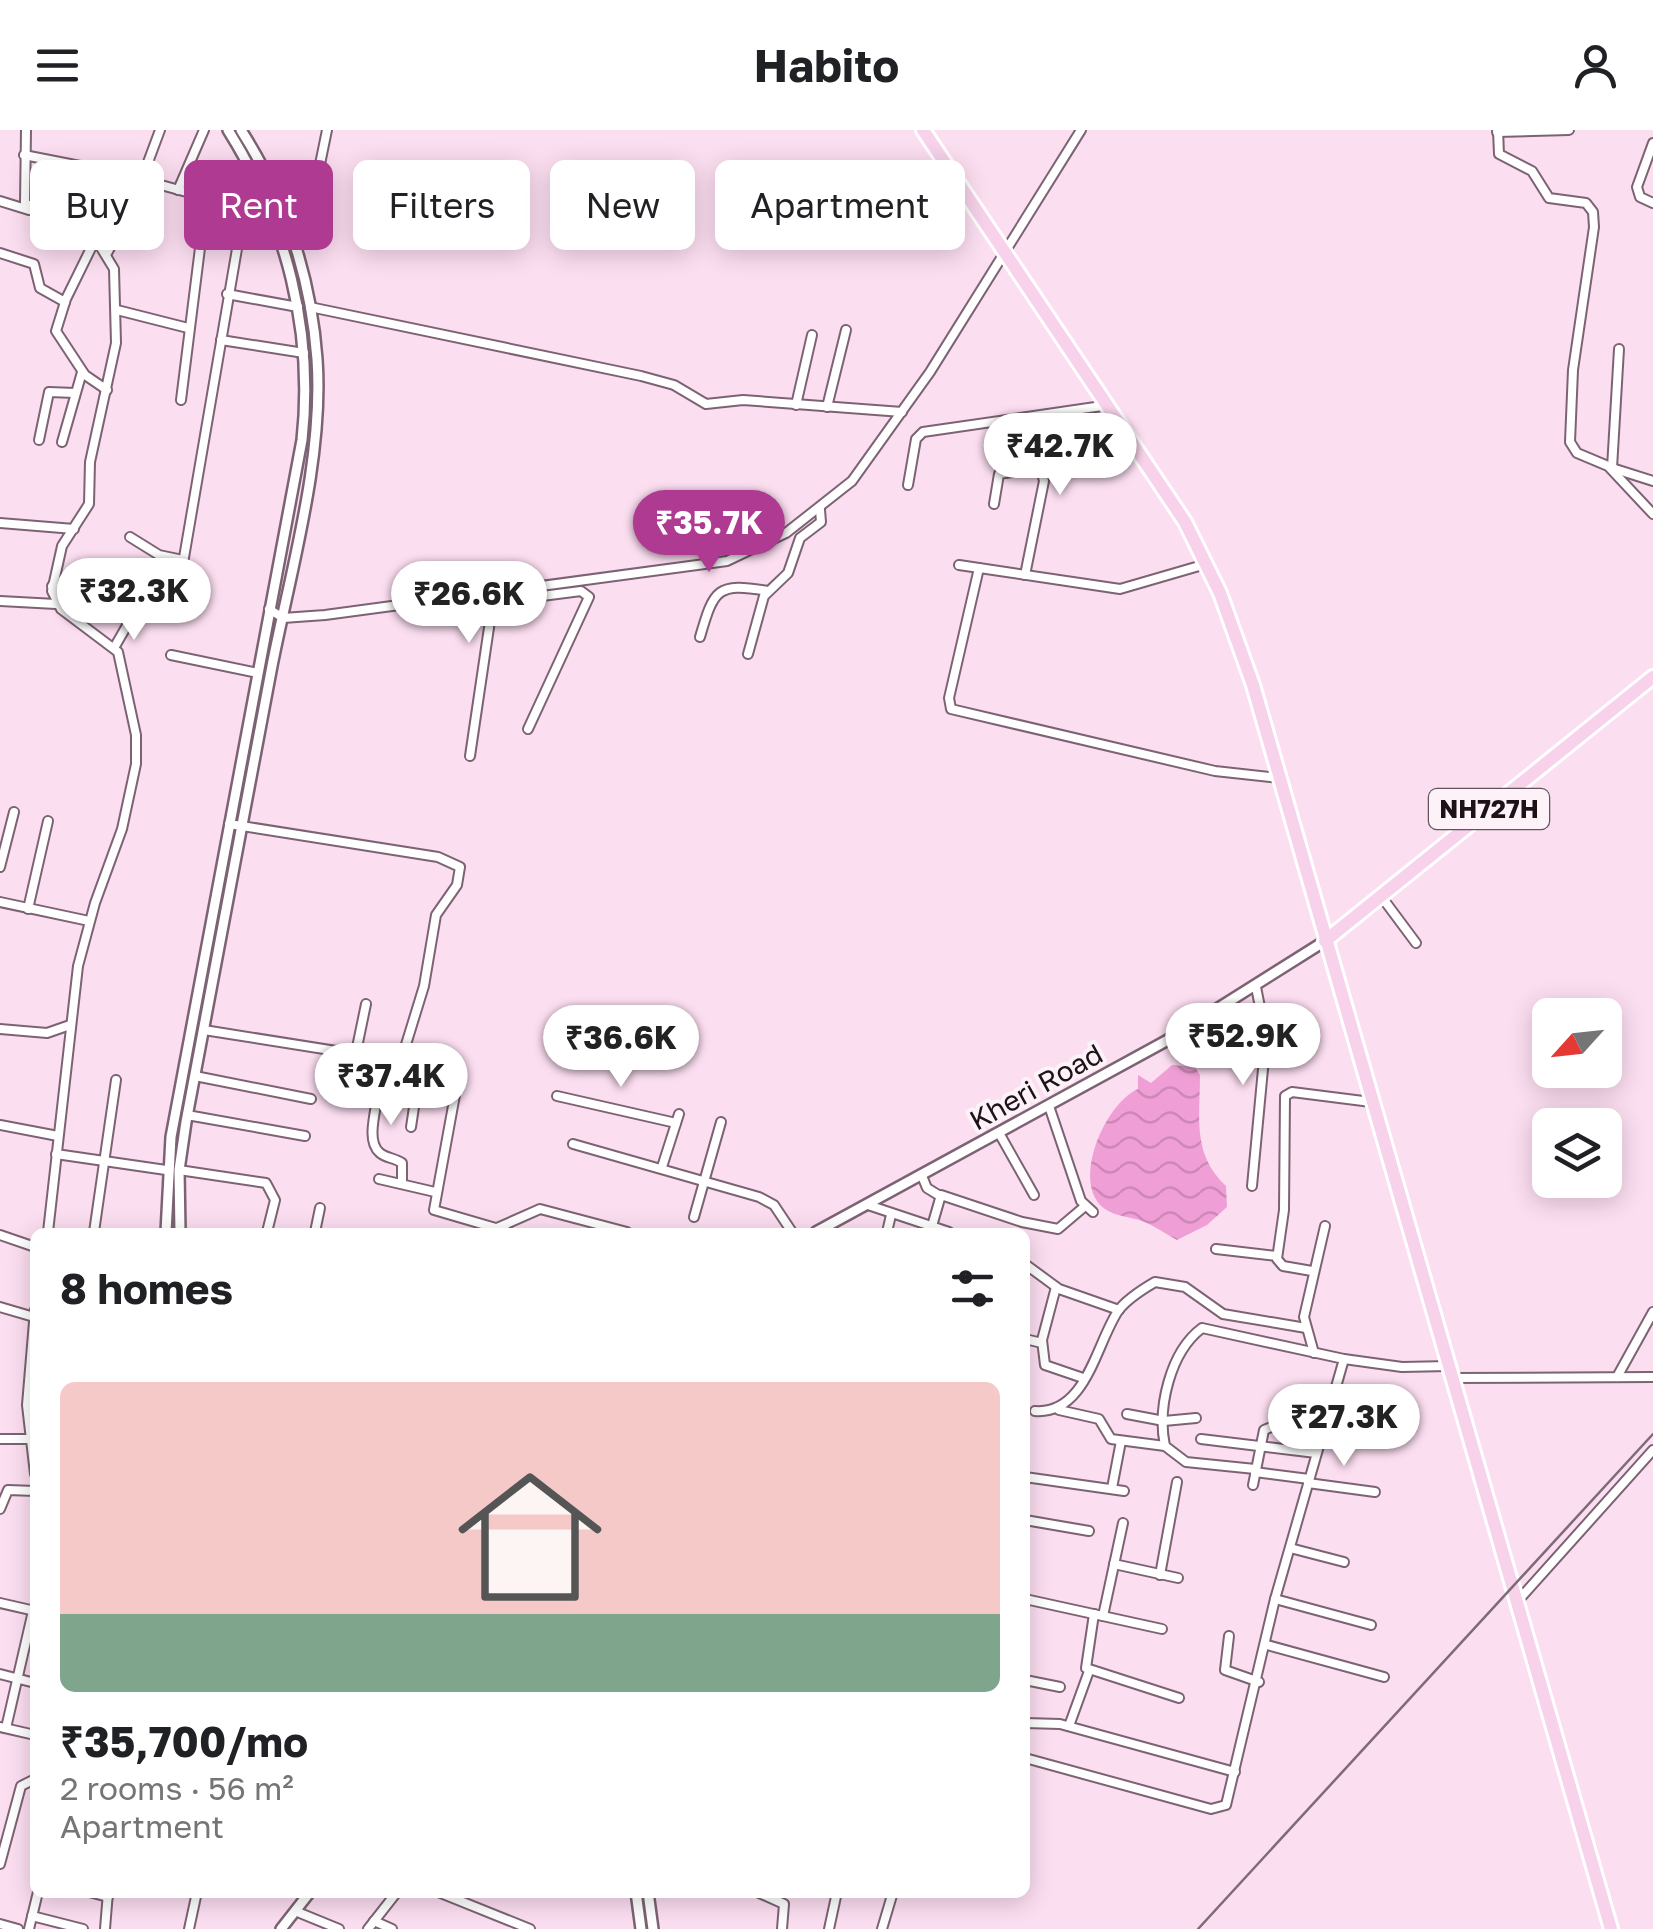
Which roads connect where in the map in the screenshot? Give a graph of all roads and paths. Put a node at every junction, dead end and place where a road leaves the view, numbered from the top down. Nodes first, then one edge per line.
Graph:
1 (26, 130) edge
2 (204, 130) edge
3 (228, 130) edge
4 (241, 130) edge
5 (327, 130) edge
6 (923, 130) edge
7 (1080, 130) edge
8 (1569, 130) edge
9 (157, 131) edge
10 (1497, 131) edge
11 (1653, 143) edge
12 (24, 156) junction
13 (44, 160) edge
14 (146, 160) edge
15 (245, 160) edge
16 (254, 160) edge
17 (321, 160) edge
18 (164, 186) edge
19 (178, 190) junction
20 (184, 192) edge
21 (0, 201) edge
22 (1653, 202) edge
23 (30, 210) joint
24 (90, 250) edge
25 (103, 250) edge
26 (109, 250) edge
27 (200, 250) edge
28 (236, 250) edge
29 (287, 250) edge
30 (287, 250) edge
31 (0, 253) edge
32 (107, 253) junction
33 (1009, 258) junction
34 (228, 294) junction
35 (64, 302) junction
36 (304, 307) junction
37 (117, 310) junction
38 (188, 328) junction
39 (846, 330) dead end
40 (812, 334) dead end
41 (221, 340) junction
42 (1619, 349) dead end
43 (304, 353) junction
44 (82, 372) junction
45 (107, 390) junction
46 (75, 393) junction
47 (181, 400) dead end
48 (796, 404) junction
49 (1109, 405) junction
50 (827, 407) junction
51 (902, 412) junction
52 (1065, 413) junction
53 (40, 440) dead end
54 (62, 442) dead end
55 (1610, 467) junction
56 (1041, 468) junction
57 (1653, 480) edge
58 (908, 485) dead end
59 (994, 504) dead end
60 (821, 512) junction
61 (1653, 514) edge
62 (0, 523) edge
63 (74, 529) junction
64 (130, 537) dead end
65 (184, 560) junction
66 (1206, 564) junction
67 (959, 565) dead end
68 (979, 568) junction
69 (1025, 576) junction
70 (52, 586) junction
71 (532, 591) junction
72 (768, 592) junction
73 (0, 601) edge
74 (56, 604) junction
75 (132, 615) junction
76 (278, 618) junction
77 (700, 637) dead end
78 (114, 648) junction
79 (748, 654) dead end
80 (171, 655) dead end
81 (258, 673) junction
82 (1653, 677) edge
83 (528, 729) dead end
84 (470, 756) dead end
85 (1279, 778) junction
86 (14, 812) dead end
87 (48, 821) dead end
88 (235, 825) junction
89 (0, 867) edge
90 (1380, 896) junction
91 (0, 902) edge
92 (28, 909) junction
93 (89, 921) junction
94 (1325, 942) junction
95 (1416, 944) dead end
96 (1256, 987) junction
97 (366, 1004) dead end
98 (70, 1025) junction
99 (0, 1029) edge
100 (204, 1030) junction
101 (355, 1056) junction
102 (379, 1060) junction
103 (400, 1064) junction
104 (420, 1066) junction
105 (195, 1076) junction
106 (116, 1080) dead end
107 (557, 1096) dead end
108 (310, 1100) dead end
109 (1371, 1102) junction
110 (1049, 1106) junction
111 (188, 1115) junction
112 (721, 1122) dead end
113 (0, 1125) edge
114 (412, 1127) dead end
115 (999, 1133) junction
116 (58, 1136) junction
117 (305, 1136) dead end
118 (573, 1144) dead end
119 (56, 1154) junction
120 (102, 1160) junction
121 (662, 1167) junction
122 (166, 1170) junction
123 (179, 1170) junction
124 (922, 1176) junction
125 (379, 1179) dead end
126 (704, 1180) junction
127 (402, 1184) junction
128 (1252, 1186) dead end
129 (436, 1192) junction
130 (1034, 1195) dead end
131 (940, 1196) junction
132 (868, 1205) junction
133 (320, 1208) dead end
134 (891, 1216) junction
135 (694, 1217) dead end
136 (932, 1226) junction
137 (1325, 1226) dead end
138 (48, 1228) edge
139 (94, 1228) edge
140 (166, 1228) edge
141 (180, 1228) edge
142 (268, 1228) edge
143 (316, 1228) edge
144 (497, 1228) joint
145 (612, 1228) edge
146 (789, 1228) edge
147 (824, 1228) edge
148 (888, 1228) edge
149 (938, 1228) edge
150 (0, 1235) edge
151 (30, 1245) edge
152 (1216, 1248) dead end
153 (1276, 1256) junction
154 (1030, 1268) edge
155 (1312, 1271) junction
156 (1056, 1288) junction
157 (0, 1306) edge
158 (1120, 1310) junction
159 (1653, 1312) edge
160 (30, 1313) edge
161 (1306, 1328) junction
162 (1030, 1340) edge
163 (1042, 1344) junction
164 (1314, 1353) junction
165 (1344, 1359) junction
166 (1450, 1372) junction
167 (1617, 1377) junction
168 (1653, 1377) edge
169 (1083, 1378) junction
170 (30, 1404) edge
171 (1059, 1410) junction
172 (1035, 1412) dead end
173 (1127, 1414) dead end
174 (1196, 1418) dead end
175 (1327, 1418) junction
176 (1164, 1421) junction
177 (0, 1439) edge
178 (1200, 1439) dead end
179 (28, 1440) junction
180 (1121, 1441) junction
181 (1165, 1446) junction
182 (1259, 1448) junction
183 (30, 1450) edge
184 (1653, 1450) edge
185 (1316, 1453) junction
186 (1255, 1470) junction
187 (1030, 1478) edge
188 (1308, 1481) junction
189 (1177, 1482) dead end
190 (1253, 1484) dead end
191 (1112, 1488) junction
192 (30, 1490) edge
193 (1124, 1491) dead end
194 (1376, 1492) dead end
195 (0, 1506) edge
196 (1030, 1521) edge
197 (1123, 1523) dead end
198 (1089, 1531) dead end
199 (1290, 1548) junction
200 (1344, 1562) dead end
201 (1114, 1564) junction
202 (1160, 1574) junction
203 (1178, 1578) dead end
204 (1276, 1599) junction
205 (1030, 1601) edge
206 (0, 1603) edge
207 (1516, 1603) junction
208 (30, 1610) edge
209 (1098, 1615) junction
210 (1372, 1625) dead end
211 (30, 1628) edge
212 (1162, 1629) dead end
213 (1229, 1636) dead end
214 (1267, 1645) junction
215 (1090, 1671) junction
216 (0, 1674) edge
217 (1384, 1676) dead end
218 (18, 1679) junction
219 (1030, 1681) edge
220 (30, 1682) edge
221 (1259, 1682) junction
222 (1060, 1687) dead end
223 (1179, 1698) dead end
224 (1030, 1723) edge
225 (1069, 1726) junction
226 (3, 1728) edge
227 (30, 1734) edge
228 (1030, 1759) edge
229 (1235, 1772) junction
230 (30, 1782) edge
231 (0, 1864) edge
232 (36, 1898) edge
233 (108, 1898) edge
234 (196, 1898) edge
235 (305, 1898) edge
236 (393, 1898) edge
237 (453, 1898) edge
238 (637, 1898) edge
239 (649, 1898) edge
240 (770, 1898) edge
241 (836, 1898) edge
242 (892, 1898) edge
243 (295, 1911) junction
244 (32, 1916) junction
245 (0, 1924) edge
246 (371, 1925) edge
247 (18, 1929) edge
248 (28, 1929) edge
249 (83, 1929) edge
250 (105, 1929) edge
251 (190, 1929) edge
252 (281, 1929) edge
253 (339, 1929) edge
254 (392, 1929) edge
255 (530, 1929) edge
256 (641, 1929) edge
257 (653, 1929) edge
258 (782, 1929) edge
259 (829, 1929) edge
260 (882, 1929) edge
261 (1611, 1929) edge

1 - 12 street
2 - 19 street
3 - 15 street
4 - 16 street
5 - 17 street
6 - 33 highway
7 - 33 street
8 - 10 street
9 - 14 street
10 - 55 street
11 - 22 street
12 - 13 street
12 - 23 street
18 - 19 street
19 - 20 street
21 - 23 street
24 - 35 street
25 - 32 street
26 - 32 street
27 - 38 street
28 - 34 street
29 - 36 street
30 - 36 street
31 - 35 street
32 - 37 street
33 - 49 highway
33 - 51 street
34 - 36 street
34 - 41 street
35 - 44 street
36 - 43 street
36 - 48 street
36 - 76 street
37 - 38 street
37 - 45 street
38 - 47 street
39 - 50 street
40 - 48 street
41 - 43 street
41 - 65 street
42 - 55 street
43 - 76 street
44 - 45 street
44 - 46 street
45 - 63 street
46 - 53 street
46 - 54 street
48 - 50 street
49 - 52 street
49 - 66 highway
50 - 51 street
51 - 60 street
52 - 56 street
52 - 58 street
55 - 57 street
55 - 61 street
56 - 59 street
56 - 69 street
60 - 71 street
60 - 72 street
62 - 63 street
63 - 70 street
64 - 65 street
65 - 75 street
66 - 69 street
66 - 85 highway
67 - 68 street
68 - 69 street
68 - 85 street
70 - 74 street
70 - 75 street
71 - 76 street
71 - 83 street
71 - 84 street
72 - 77 street
72 - 79 street
73 - 74 street
74 - 78 street
75 - 78 street
76 - 81 street
76 - 88 street
78 - 93 street
80 - 81 street
81 - 88 street
82 - 90 highway, NH727H
85 - 94 highway
86 - 89 street
87 - 92 street
88 - 100 street
88 - 103 street
88 - 122 street
90 - 94 highway, NH727H
90 - 95 street
91 - 92 street
92 - 93 street
93 - 98 street
94 - 96 street, Kheri Road
94 - 109 highway
96 - 110 street, Kheri Road
96 - 128 street
97 - 101 street
98 - 99 street
98 - 116 street
100 - 101 street
100 - 105 street
101 - 102 street
102 - 103 street
102 - 127 street
103 - 104 street
104 - 114 street
104 - 129 street
105 - 108 street
105 - 111 street
106 - 120 street
107 - 121 street
109 - 153 street
109 - 166 highway
110 - 115 street, Kheri Road
110 - 131 street
111 - 117 street
111 - 123 street
112 - 126 street
113 - 116 street
115 - 124 street, Kheri Road
115 - 130 street
116 - 119 street
118 - 121 street
119 - 120 street
119 - 138 street
120 - 122 street
120 - 139 street
121 - 126 street
122 - 140 street
123 - 141 street
123 - 142 street
124 - 131 street
124 - 132 street, Kheri Road
125 - 127 street
126 - 135 street
126 - 146 street
127 - 129 street
129 - 144 street
131 - 136 street
132 - 134 street
132 - 147 street, Kheri Road
133 - 143 street
134 - 136 street
134 - 148 street
136 - 149 street
137 - 155 street
144 - 145 street
150 - 151 street
152 - 153 street
153 - 155 street
154 - 156 street
155 - 161 street
156 - 158 street
156 - 163 street
157 - 160 street
158 - 161 street
158 - 169 street
159 - 167 street
161 - 164 street
162 - 163 street
163 - 169 street
164 - 165 street
164 - 176 street
165 - 166 street
165 - 175 street
166 - 167 street
166 - 207 highway
167 - 168 street
169 - 171 street
170 - 179 street
171 - 172 street
171 - 180 street
173 - 176 street
174 - 176 street
175 - 182 street
175 - 185 street
176 - 181 street
177 - 179 street
178 - 182 street
179 - 183 street
180 - 181 street
180 - 191 street
181 - 186 street
182 - 185 street
182 - 186 street
184 - 207 street
185 - 188 street
186 - 188 street
186 - 190 street
187 - 191 street
188 - 194 street
188 - 199 street
189 - 202 street
191 - 193 street
192 - 195 street
196 - 198 street
197 - 201 street
199 - 200 street
199 - 204 street
201 - 202 street
201 - 209 street
202 - 203 street
204 - 210 street
204 - 214 street
205 - 209 street
206 - 208 street
207 - 261 highway
209 - 212 street
209 - 215 street
211 - 218 street
213 - 221 street
214 - 217 street
214 - 221 street
215 - 223 street
215 - 225 street
216 - 218 street
218 - 220 street
218 - 226 street
219 - 222 street
221 - 229 street
224 - 225 street
225 - 229 street
226 - 227 street
228 - 229 street
230 - 231 street
232 - 244 street
233 - 250 street
234 - 251 street
235 - 243 street
236 - 246 street
237 - 255 street
238 - 256 street
239 - 257 street
240 - 258 street
241 - 259 street
242 - 260 street
243 - 252 street
243 - 253 street
244 - 248 street
244 - 249 street
245 - 247 street
246 - 254 street

